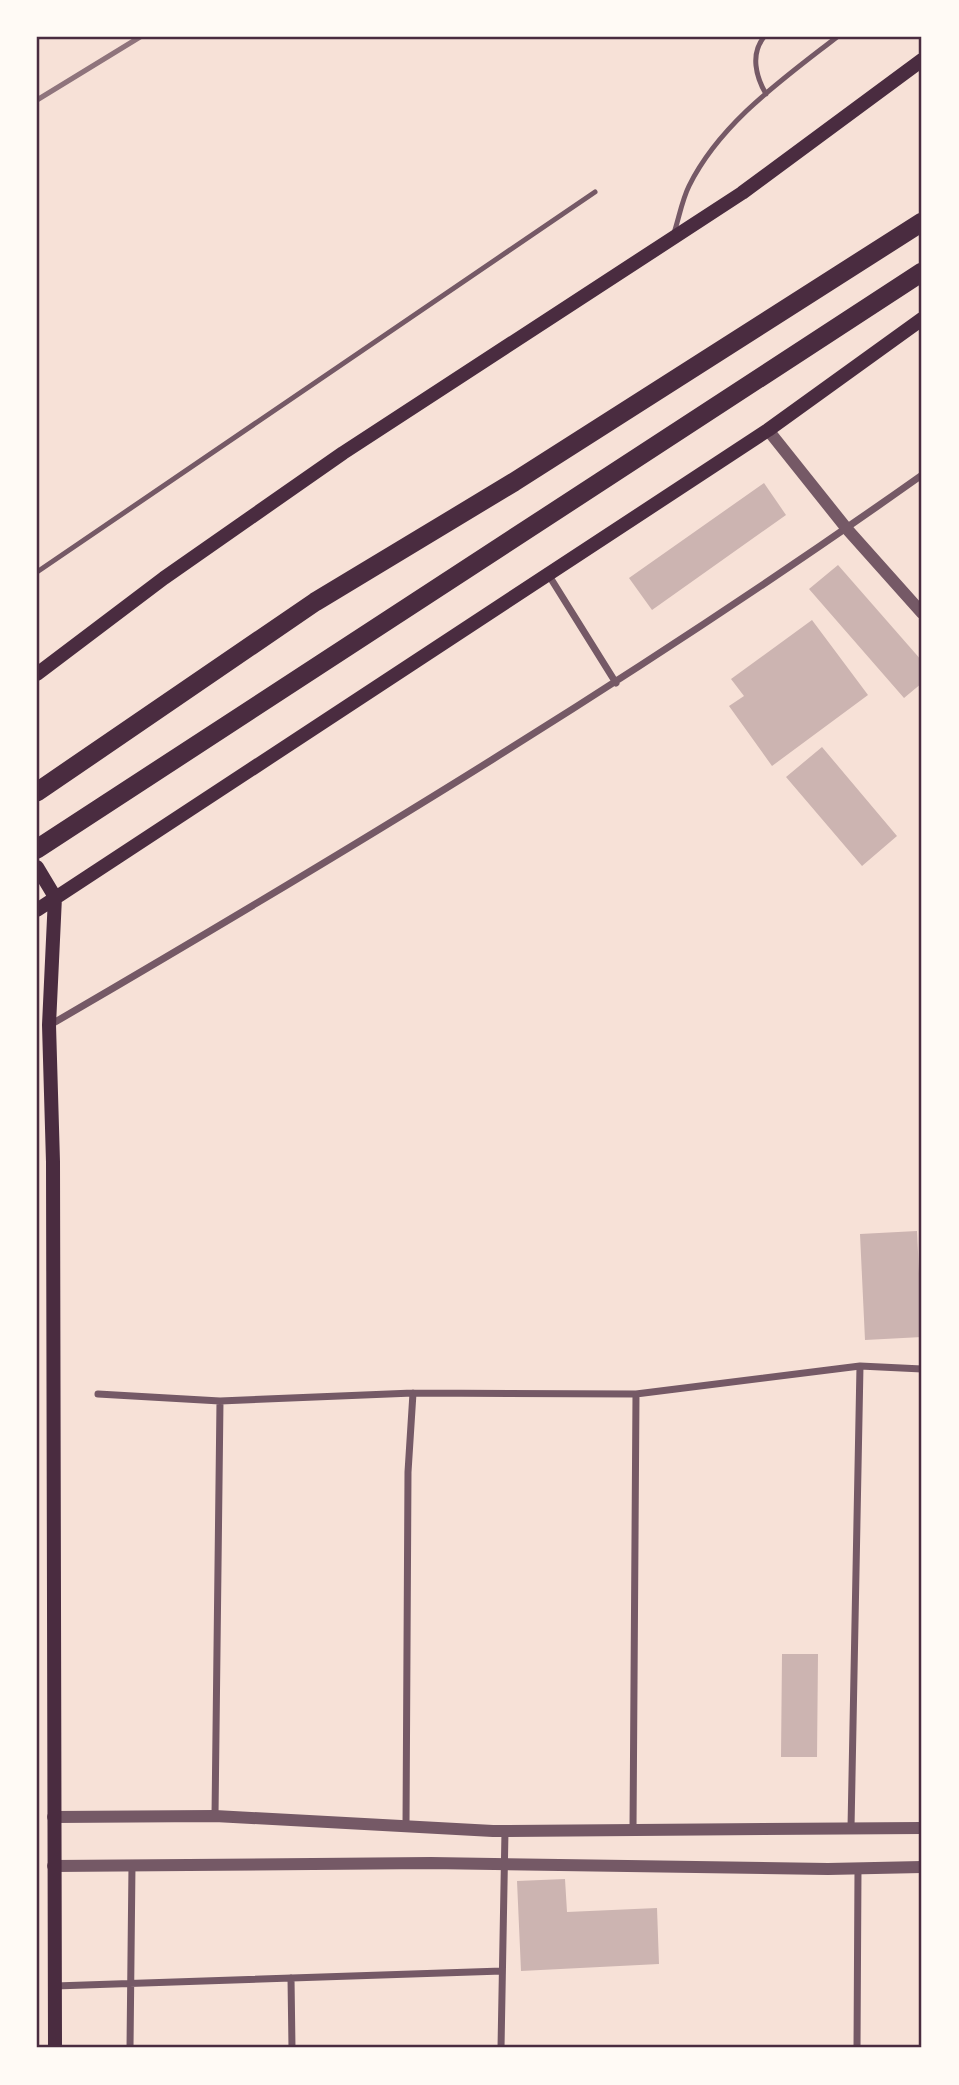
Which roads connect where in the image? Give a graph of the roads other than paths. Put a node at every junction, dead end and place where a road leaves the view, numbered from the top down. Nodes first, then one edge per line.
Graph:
1 (764, 37) edge
2 (837, 37) edge
3 (922, 60) edge
4 (766, 94) junction
5 (595, 192) dead end
6 (922, 222) edge
7 (673, 239) junction
8 (922, 272) edge
9 (922, 319) edge
10 (768, 430) junction
11 (922, 475) edge
12 (847, 529) junction
13 (37, 572) edge
14 (548, 573) junction
15 (922, 613) edge
16 (37, 674) edge
17 (616, 682) junction
18 (37, 792) edge
19 (37, 849) edge
20 (37, 867) edge
21 (55, 897) junction
22 (37, 910) edge
23 (50, 1025) junction
24 (860, 1366) junction
25 (922, 1369) edge
26 (413, 1393) junction
27 (98, 1394) dead end
28 (636, 1394) junction
29 (220, 1401) junction
30 (215, 1816) junction
31 (53, 1817) junction
32 (406, 1825) junction
33 (851, 1828) junction
34 (922, 1828) edge
35 (633, 1829) junction
36 (505, 1831) junction
37 (505, 1864) junction
38 (132, 1865) junction
39 (53, 1866) junction
40 (922, 1867) edge
41 (858, 1869) junction
42 (502, 1971) junction
43 (291, 1978) junction
44 (131, 1983) junction
45 (54, 1986) junction
46 (55, 2048) edge
47 (130, 2048) edge
48 (292, 2048) edge
49 (501, 2048) edge
50 (857, 2048) edge

1 - 4 lane
2 - 4 lane
3 - 7 main road
4 - 7 lane
5 - 13 lane
6 - 18 highway
7 - 16 main road
8 - 19 highway
9 - 10 main road
10 - 12 street
10 - 14 main road
11 - 12 street
12 - 15 street
12 - 17 street
14 - 17 street
14 - 21 main road
17 - 23 street
20 - 21 main road
21 - 22 main road
21 - 23 main road
23 - 31 main road
24 - 25 street
24 - 28 street
24 - 33 street
26 - 28 street
26 - 29 street
26 - 32 street
27 - 29 street
28 - 35 street
29 - 30 street
30 - 31 street
30 - 32 street
31 - 39 main road
32 - 36 street
33 - 34 street
33 - 35 street
35 - 36 street
36 - 37 street
37 - 38 street
37 - 41 street
37 - 42 street
38 - 39 street
38 - 44 street
39 - 45 main road
40 - 41 street
41 - 50 street
42 - 43 street
42 - 49 street
43 - 44 street
43 - 48 street
44 - 45 street
44 - 47 street
45 - 46 main road

